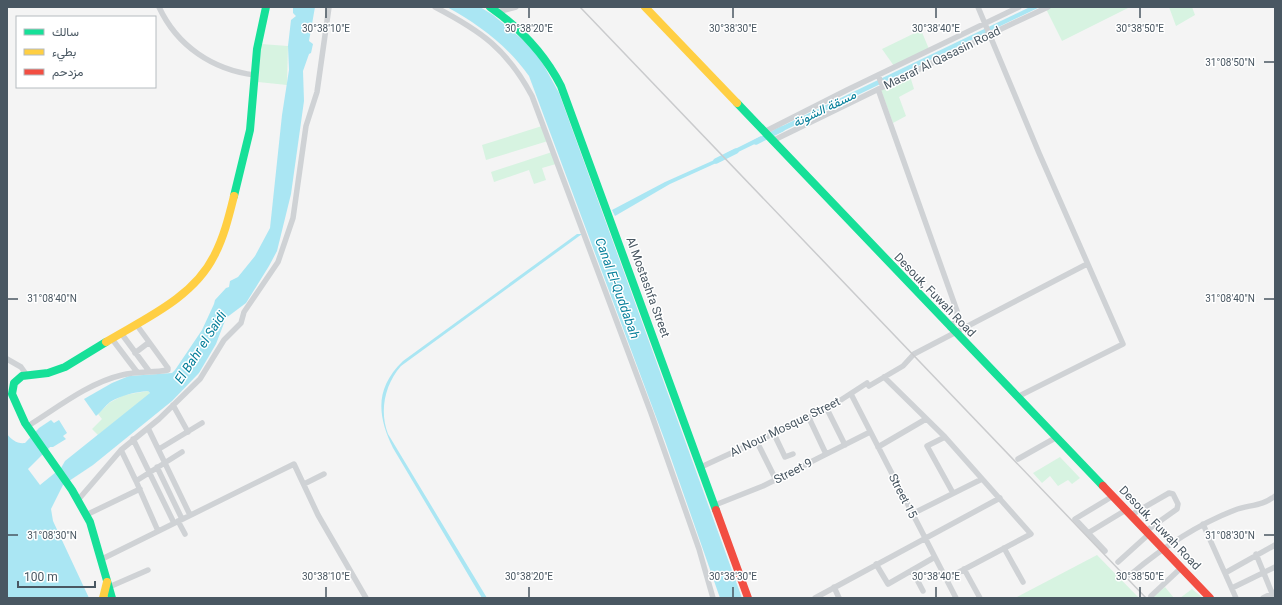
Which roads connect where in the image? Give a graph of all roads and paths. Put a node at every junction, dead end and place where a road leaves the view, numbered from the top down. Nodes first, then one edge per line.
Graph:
1 (159, 7) edge
2 (266, 7) edge
3 (329, 7) edge
4 (435, 7) edge
5 (490, 7) edge
6 (516, 7) edge
7 (645, 7) edge
8 (978, 7) edge
9 (1019, 7) edge
10 (1048, 7) edge
11 (497, 12) junction
12 (985, 23) junction
13 (990, 33) junction
14 (255, 75) junction
15 (878, 75) junction
16 (881, 88) junction
17 (835, 96) junction
18 (841, 107) junction
19 (764, 132) junction
20 (772, 141) junction
21 (1087, 264) junction
22 (136, 324) junction
23 (952, 331) junction
24 (121, 333) junction
25 (112, 339) junction
26 (148, 343) junction
27 (135, 353) junction
28 (7, 360) edge
29 (149, 371) junction
30 (137, 372) junction
31 (26, 374) junction
32 (884, 377) junction
33 (851, 394) junction
34 (1018, 397) junction
35 (173, 405) junction
36 (827, 409) junction
37 (809, 418) junction
38 (926, 419) junction
39 (202, 423) dead end
40 (29, 428) junction
41 (148, 428) junction
42 (188, 432) junction
43 (870, 432) junction
44 (774, 434) junction
45 (1057, 437) junction
46 (945, 438) junction
47 (133, 439) junction
48 (757, 442) junction
49 (844, 445) junction
50 (878, 447) junction
51 (159, 449) junction
52 (121, 450) junction
53 (182, 452) dead end
54 (793, 454) dead end
55 (826, 454) junction
56 (1018, 459) dead end
57 (165, 462) junction
58 (701, 466) junction
59 (157, 467) junction
60 (150, 472) junction
61 (324, 474) dead end
62 (982, 478) junction
63 (776, 480) junction
64 (136, 481) junction
65 (304, 484) junction
66 (140, 489) junction
67 (953, 493) junction
68 (1113, 496) junction
69 (1275, 496) edge
70 (1000, 498) junction
71 (78, 500) junction
72 (714, 504) junction
73 (1128, 513) junction
74 (912, 514) junction
75 (86, 515) junction
76 (190, 515) junction
77 (178, 521) junction
78 (1203, 524) junction
79 (158, 531) junction
80 (1088, 533) junction
81 (1147, 533) junction
82 (185, 534) dead end
83 (925, 538) junction
84 (1275, 545) edge
85 (1004, 548) junction
86 (1162, 548) junction
87 (1105, 551) dead end
88 (1256, 554) junction
89 (935, 557) junction
90 (102, 559) junction
91 (1118, 562) dead end
92 (876, 564) junction
93 (1275, 566) edge
94 (1181, 568) junction
95 (964, 569) junction
96 (148, 570) dead end
97 (912, 570) junction
98 (1263, 572) junction
99 (1225, 573) junction
100 (1130, 575) dead end
101 (946, 579) junction
102 (1023, 582) dead end
103 (108, 584) junction
104 (834, 588) junction
105 (1232, 588) junction
106 (922, 591) dead end
107 (1274, 594) edge
108 (1151, 596) dead end
109 (103, 598) edge
110 (112, 598) edge
111 (366, 598) edge
112 (713, 598) edge
113 (748, 598) edge
114 (815, 598) edge
115 (839, 598) edge
116 (956, 598) edge
117 (980, 598) edge
118 (1210, 598) edge
119 (1236, 598) edge
120 (1263, 598) edge

1 - 14 street
2 - 14 main road
3 - 35 street
4 - 112 street
5 - 11 main road, Al Mostashfa Street
6 - 11 street
7 - 19 main road, Desouk, Fuwah Road
8 - 12 street
9 - 12 street
10 - 13 street, Masraf Al Qasasin Road
11 - 58 main road, Al Mostashfa Street
12 - 13 street
12 - 15 street
13 - 16 street, Masraf Al Qasasin Road
13 - 21 street
14 - 22 main road
15 - 16 street
15 - 17 street
16 - 18 street, Masraf Al Qasasin Road
16 - 23 street
17 - 18 street
17 - 19 street
18 - 20 street, Masraf Al Qasasin Road
19 - 20 main road, Desouk, Fuwah Road
20 - 23 main road, Desouk, Fuwah Road
21 - 23 street, Al Nour Mosque Street
21 - 34 street
22 - 24 main road
22 - 26 street
23 - 32 street, Al Nour Mosque Street
23 - 34 main road, Desouk, Fuwah Road
24 - 25 main road
24 - 27 street
25 - 30 street
25 - 31 main road
26 - 27 street
26 - 29 street
27 - 29 street
28 - 31 street
29 - 30 street
30 - 40 street
31 - 40 main road
32 - 33 street, Al Nour Mosque Street
32 - 38 street
33 - 36 street, Al Nour Mosque Street
33 - 43 street, Street 15
34 - 45 main road, Desouk, Fuwah Road
35 - 41 street
35 - 42 street
36 - 37 street, Al Nour Mosque Street
36 - 49 street
37 - 44 street, Al Nour Mosque Street
37 - 55 street
38 - 46 street
38 - 50 street
39 - 42 street
40 - 71 main road
41 - 47 street
41 - 51 street
42 - 51 street
43 - 49 street, Street 9
43 - 50 street, Street 15
44 - 48 street, Al Nour Mosque Street
44 - 54 street
45 - 56 street
45 - 68 main road, Desouk, Fuwah Road
46 - 62 street
46 - 67 street
47 - 52 street
47 - 60 street
48 - 58 street, Al Nour Mosque Street
48 - 63 street
49 - 55 street, Street 9
50 - 74 street, Street 15
51 - 57 street
52 - 64 street
52 - 71 street
53 - 57 street
55 - 63 street, Street 9
57 - 59 street
57 - 76 street
58 - 72 main road, Al Mostashfa Street
59 - 60 street
59 - 77 street
60 - 64 street
60 - 77 street
61 - 65 street
62 - 67 street
62 - 70 street
63 - 72 street, Street 9
64 - 66 street
65 - 76 street
65 - 111 street
66 - 75 street
66 - 79 street
67 - 74 street
68 - 73 main road, Desouk, Fuwah Road
68 - 80 street
69 - 78 street
70 - 83 street
70 - 85 street
71 - 75 main road
72 - 113 main road, Al Mostashfa Street
73 - 80 street
73 - 81 main road, Desouk, Fuwah Road
73 - 81 street
74 - 83 street, Street 15
75 - 90 main road
76 - 77 street
77 - 79 street
77 - 82 street
78 - 86 street
78 - 99 street
79 - 90 street
80 - 87 street
81 - 86 main road, Desouk, Fuwah Road
81 - 91 street
83 - 89 street, Street 15
83 - 92 street
84 - 88 street
85 - 95 street
85 - 102 street
86 - 94 main road, Desouk, Fuwah Road
86 - 100 street
88 - 98 street
88 - 99 street
89 - 97 street
89 - 101 street, Street 15
90 - 103 main road
92 - 97 street
92 - 104 street
93 - 98 street
94 - 108 street
94 - 118 main road, Desouk, Fuwah Road
95 - 101 street
95 - 117 street
96 - 103 street
97 - 106 street
98 - 105 street
98 - 107 street
99 - 105 street
101 - 116 street, Street 15
103 - 109 main road
103 - 110 main road
104 - 114 street
104 - 115 street
105 - 119 street
107 - 120 street

